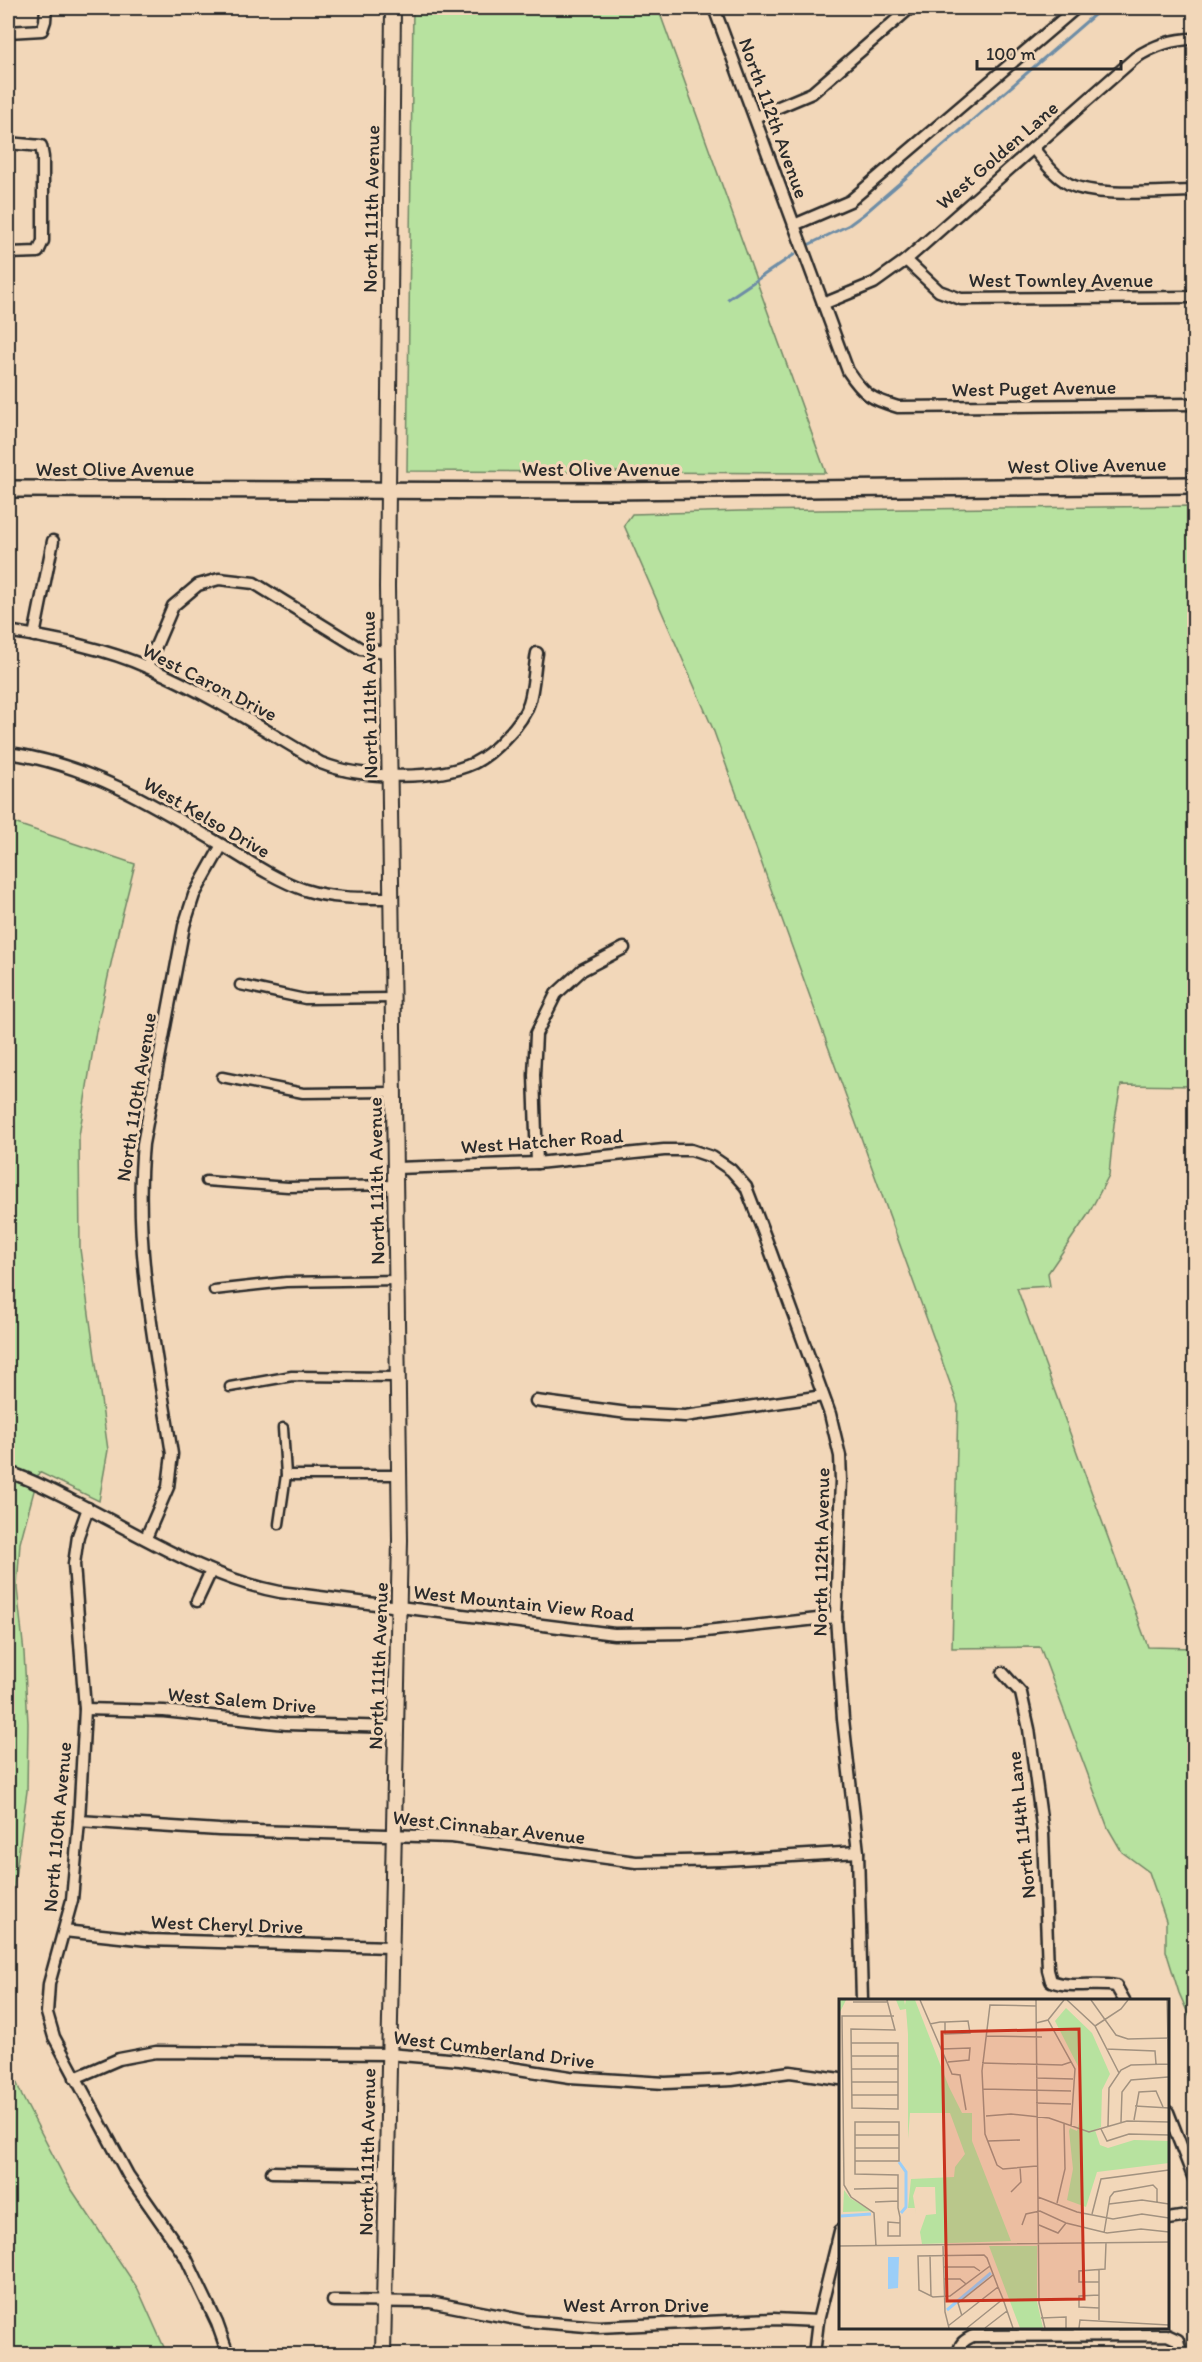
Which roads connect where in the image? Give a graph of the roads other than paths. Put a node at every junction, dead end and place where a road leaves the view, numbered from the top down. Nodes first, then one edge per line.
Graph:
1 (46, 8) edge
2 (393, 8) edge
3 (910, 8) edge
4 (1076, 8) edge
5 (718, 9) edge
6 (8, 32) edge
7 (1194, 39) edge
8 (755, 117) junction
9 (8, 143) edge
10 (1033, 148) junction
11 (1194, 191) edge
12 (794, 225) junction
13 (8, 253) edge
14 (906, 260) junction
15 (1194, 297) edge
16 (823, 304) junction
17 (1194, 404) edge
18 (1194, 485) edge
19 (8, 489) edge
20 (387, 491) junction
21 (53, 541) dead end
22 (8, 631) edge
23 (34, 636) junction
24 (387, 652) junction
25 (537, 653) dead end
26 (147, 667) junction
27 (8, 753) edge
28 (390, 774) junction
29 (222, 845) junction
30 (391, 898) junction
31 (624, 948) dead end
32 (240, 985) dead end
33 (393, 998) junction
34 (222, 1077) dead end
35 (394, 1092) junction
36 (691, 1150) joint
37 (537, 1163) junction
38 (396, 1168) junction
39 (206, 1181) dead end
40 (396, 1185) junction
41 (397, 1280) junction
42 (214, 1290) dead end
43 (398, 1377) junction
44 (230, 1387) dead end
45 (823, 1396) junction
46 (536, 1401) dead end
47 (283, 1428) dead end
48 (8, 1472) edge
49 (286, 1475) junction
50 (400, 1475) junction
51 (88, 1508) junction
52 (279, 1524) dead end
53 (146, 1538) junction
54 (211, 1571) junction
55 (197, 1601) dead end
56 (400, 1607) junction
57 (836, 1617) junction
58 (1003, 1673) dead end
59 (85, 1708) junction
60 (395, 1727) junction
61 (80, 1821) junction
62 (393, 1834) junction
63 (858, 1852) junction
64 (64, 1931) junction
65 (390, 1947) junction
66 (862, 1999) edge
67 (1123, 1999) edge
68 (388, 2054) junction
69 (75, 2078) junction
70 (839, 2079) edge
71 (1169, 2117) edge
72 (272, 2172) dead end
73 (385, 2174) junction
74 (1194, 2179) edge
75 (1194, 2215) edge
76 (1169, 2219) edge
77 (839, 2234) edge
78 (384, 2300) junction
79 (333, 2301) dead end
80 (818, 2321) junction
81 (1082, 2332) edge
82 (228, 2355) edge
83 (383, 2355) edge
84 (814, 2355) edge
85 (959, 2355) edge
86 (1181, 2355) edge

1 - 6 street
2 - 20 street, North 111th Avenue
3 - 8 street
4 - 12 street
5 - 8 street, North 112th Avenue
7 - 10 street, West Golden Lane
8 - 12 street, North 112th Avenue
9 - 13 street
10 - 11 street
10 - 14 street, West Golden Lane
12 - 16 street, North 112th Avenue
14 - 15 street, West Townley Avenue
14 - 16 street, West Golden Lane
16 - 17 street, West Puget Avenue
18 - 20 main road, West Olive Avenue
19 - 20 main road, West Olive Avenue
20 - 24 street, North 111th Avenue
21 - 23 street
22 - 23 street, West Caron Drive
23 - 26 street, West Caron Drive
24 - 26 street
24 - 28 street, North 111th Avenue
25 - 28 street, West Caron Drive
26 - 28 street, West Caron Drive
27 - 29 street, West Kelso Drive
28 - 30 street, North 111th Avenue
29 - 30 street, West Kelso Drive
29 - 53 street, North 110th Avenue
30 - 33 street, North 111th Avenue
31 - 37 street
32 - 33 street
33 - 35 street, North 111th Avenue
34 - 35 street
35 - 38 street, North 111th Avenue
36 - 37 street, West Hatcher Road
36 - 45 street, North 112th Avenue
37 - 38 street, West Hatcher Road
38 - 40 street, North 111th Avenue
39 - 40 street
40 - 41 street, North 111th Avenue
41 - 42 street
41 - 43 street, North 111th Avenue
43 - 44 street
43 - 50 street, North 111th Avenue
45 - 46 street
45 - 57 street, North 112th Avenue
47 - 49 street
48 - 51 street, West Mountain View Road
49 - 50 street
49 - 52 street
50 - 56 street, North 111th Avenue
51 - 53 street, West Mountain View Road
51 - 59 street, North 110th Avenue
53 - 54 street, West Mountain View Road
54 - 55 street
54 - 56 street, West Mountain View Road
56 - 57 street, West Mountain View Road
56 - 60 street, North 111th Avenue
57 - 63 street, North 112th Avenue
58 - 67 street, North 114th Lane
59 - 60 street, West Salem Drive
59 - 61 street, North 110th Avenue
60 - 62 street, North 111th Avenue
61 - 62 street, West Cinnabar Avenue
61 - 64 street, North 110th Avenue
62 - 63 street, West Cinnabar Avenue
62 - 65 street, North 111th Avenue
63 - 66 street, North 112th Avenue
64 - 65 street, West Cheryl Drive
64 - 69 street, North 110th Avenue
65 - 68 street, North 111th Avenue
68 - 69 street, West Cumberland Drive
68 - 70 street, West Cumberland Drive
68 - 73 street, North 111th Avenue
69 - 82 street, North 110th Avenue
71 - 74 street
72 - 73 street
73 - 78 street, North 111th Avenue
75 - 76 street
77 - 80 street
78 - 79 street, West Arron Drive
78 - 80 street, West Arron Drive
78 - 83 street, North 111th Avenue
80 - 84 street
81 - 85 street
81 - 86 street

